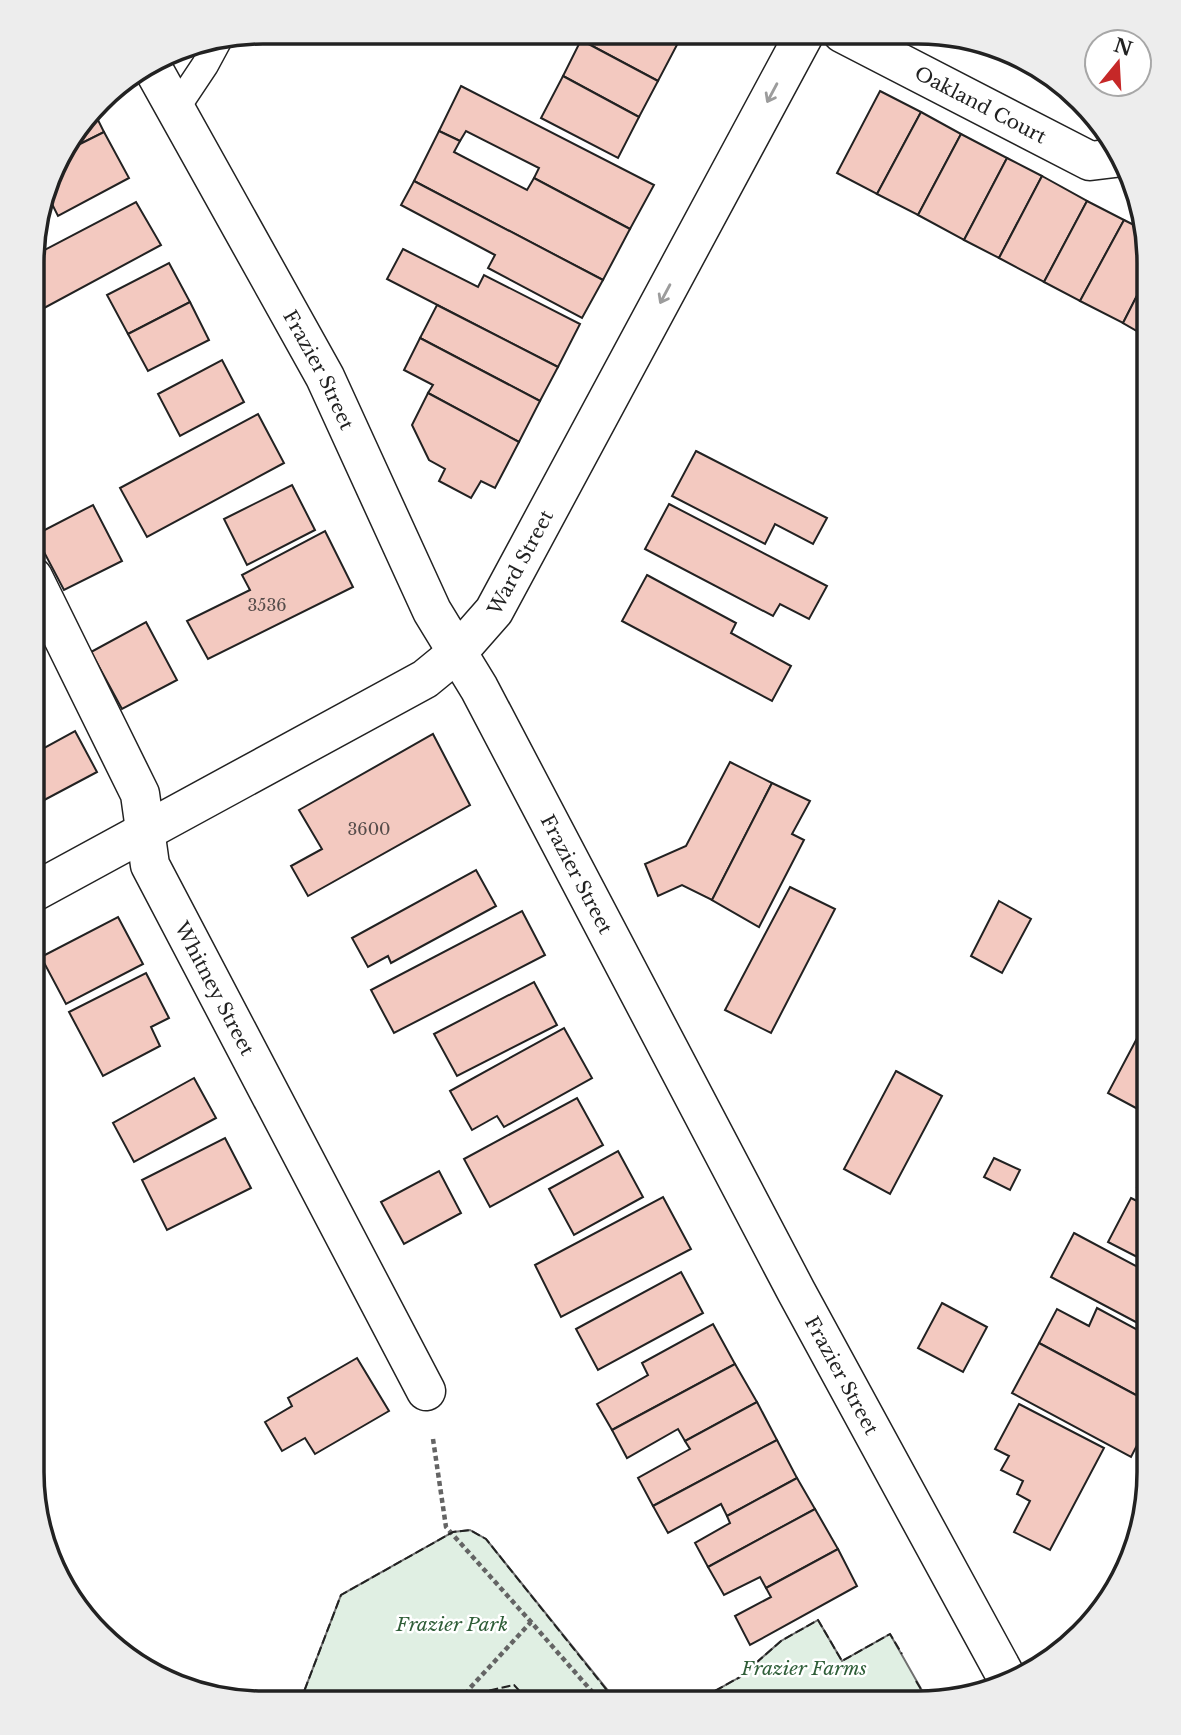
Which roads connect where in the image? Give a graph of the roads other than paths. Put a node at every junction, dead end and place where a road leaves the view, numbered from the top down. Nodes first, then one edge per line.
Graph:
1 (799, 44) edge
2 (863, 44) edge
3 (212, 50) edge
4 (155, 73) edge
5 (175, 110) junction
6 (1111, 159) edge
7 (44, 599) edge
8 (458, 652) junction
9 (145, 831) junction
10 (44, 886) edge
11 (426, 1391) road end
12 (1005, 1674) edge

1 -> 8 street, Ward Street
2 - 6 street, Oakland Court
3 - 5 lane
4 - 5 street, Frazier Street
5 - 8 street, Frazier Street
7 - 9 street, Whitney Street
8 - 9 street, Ward Street
8 - 12 street, Frazier Street
9 - 10 street, Ward Street
9 - 11 street, Whitney Street

